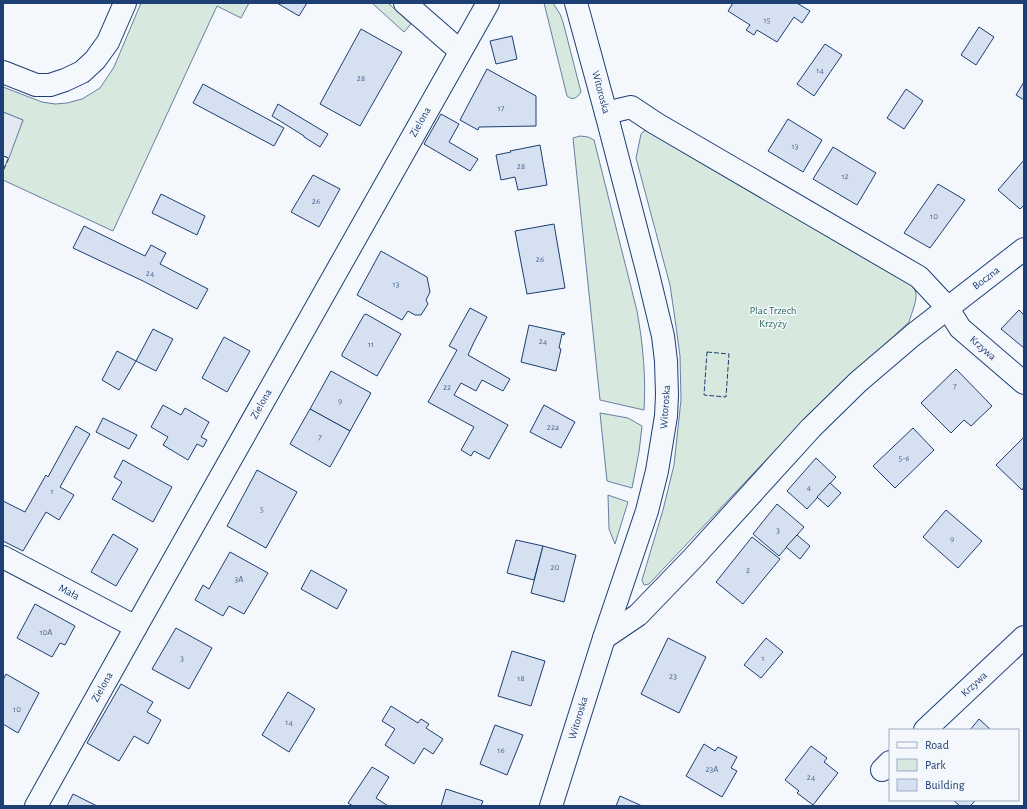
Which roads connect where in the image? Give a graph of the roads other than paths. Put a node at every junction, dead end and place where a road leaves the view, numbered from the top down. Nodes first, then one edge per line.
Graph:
1 (125, 3) edge
2 (405, 3) edge
3 (488, 3) edge
4 (576, 3) edge
5 (460, 51) junction
6 (3, 72) edge
7 (606, 113) junction
8 (1024, 249) edge
9 (948, 307) junction
10 (1024, 383) edge
11 (3, 558) edge
12 (136, 626) junction
13 (1024, 637) edge
14 (604, 638) junction
15 (926, 729) edge
16 (36, 806) edge
17 (551, 806) edge

1 - 6 street
2 - 5 street
3 - 5 street, Zielona
4 - 7 street, Witoroska
5 - 12 street, Zielona
7 - 9 street
7 - 14 street, Witoroska
8 - 9 street, Boczna
9 - 10 street, Krzywa
9 - 14 street
11 - 12 street, Mała
12 - 16 street, Zielona
13 - 15 street, Krzywa
14 - 17 street, Witoroska

